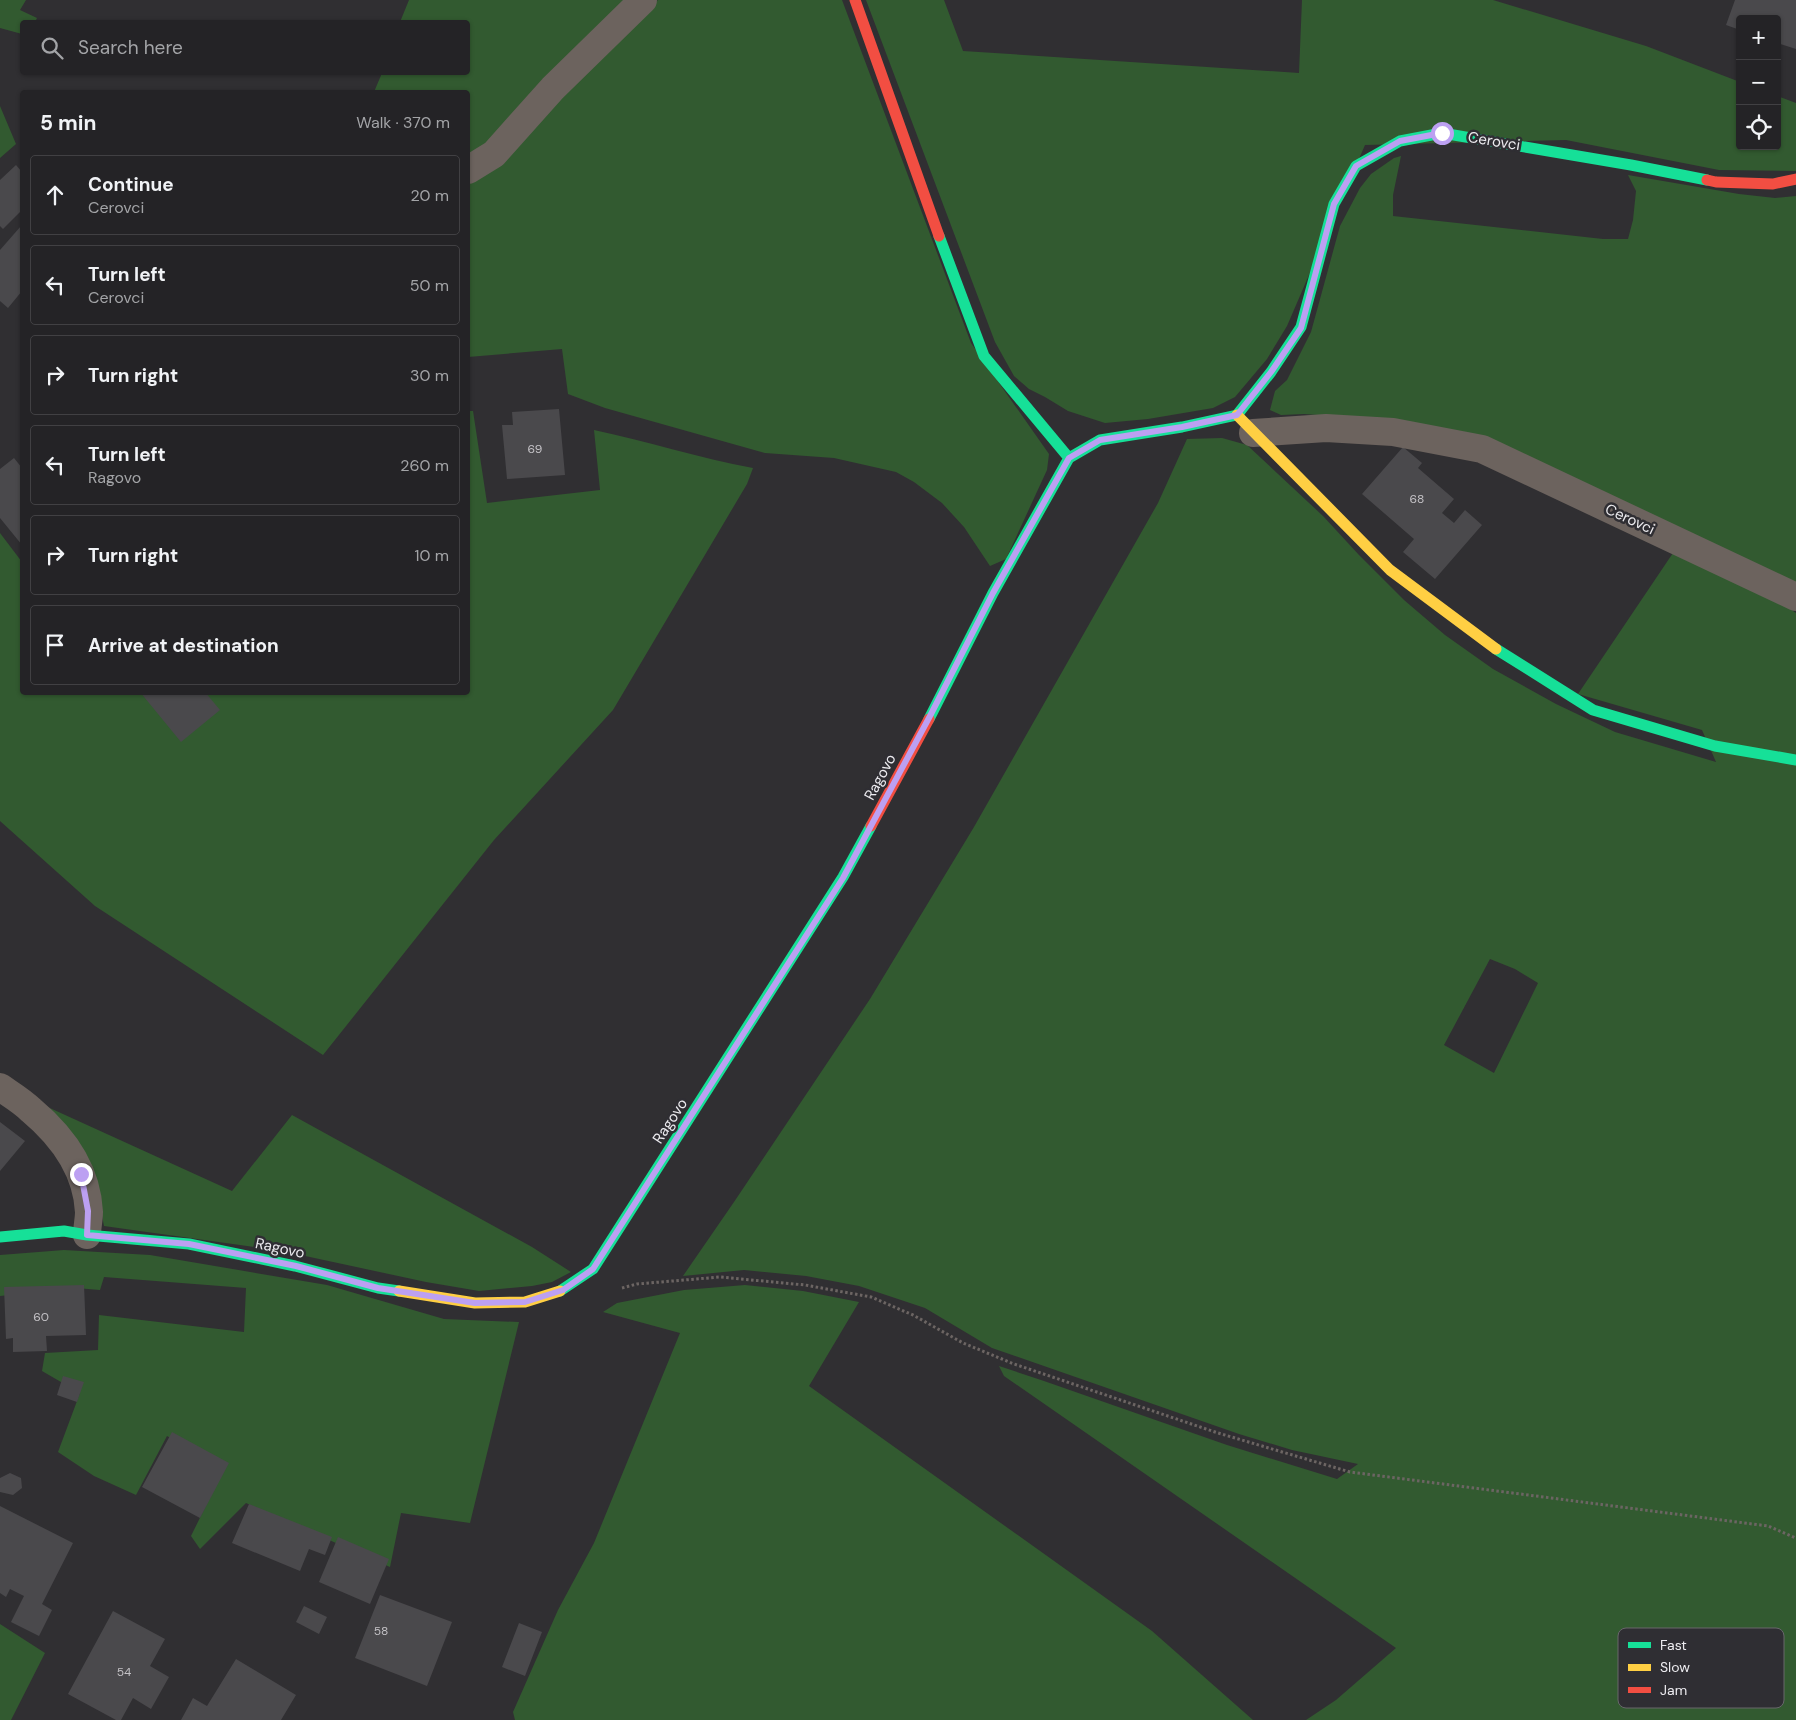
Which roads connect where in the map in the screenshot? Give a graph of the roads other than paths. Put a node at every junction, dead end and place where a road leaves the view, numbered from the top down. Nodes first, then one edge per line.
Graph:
1 (644, 0) edge
2 (855, 0) edge
3 (470, 169) edge
4 (1796, 179) edge
5 (1245, 424) junction
6 (1069, 458) junction
7 (1796, 597) edge
8 (1796, 760) edge
9 (0, 1087) edge
10 (87, 1235) junction
11 (0, 1237) edge

1 - 3 street
2 - 6 street
4 - 5 street, Cerovci
5 - 6 street
5 - 7 street, Cerovci
5 - 8 street
6 - 10 street, Ragovo
9 - 10 street
10 - 11 street, Ragovo

